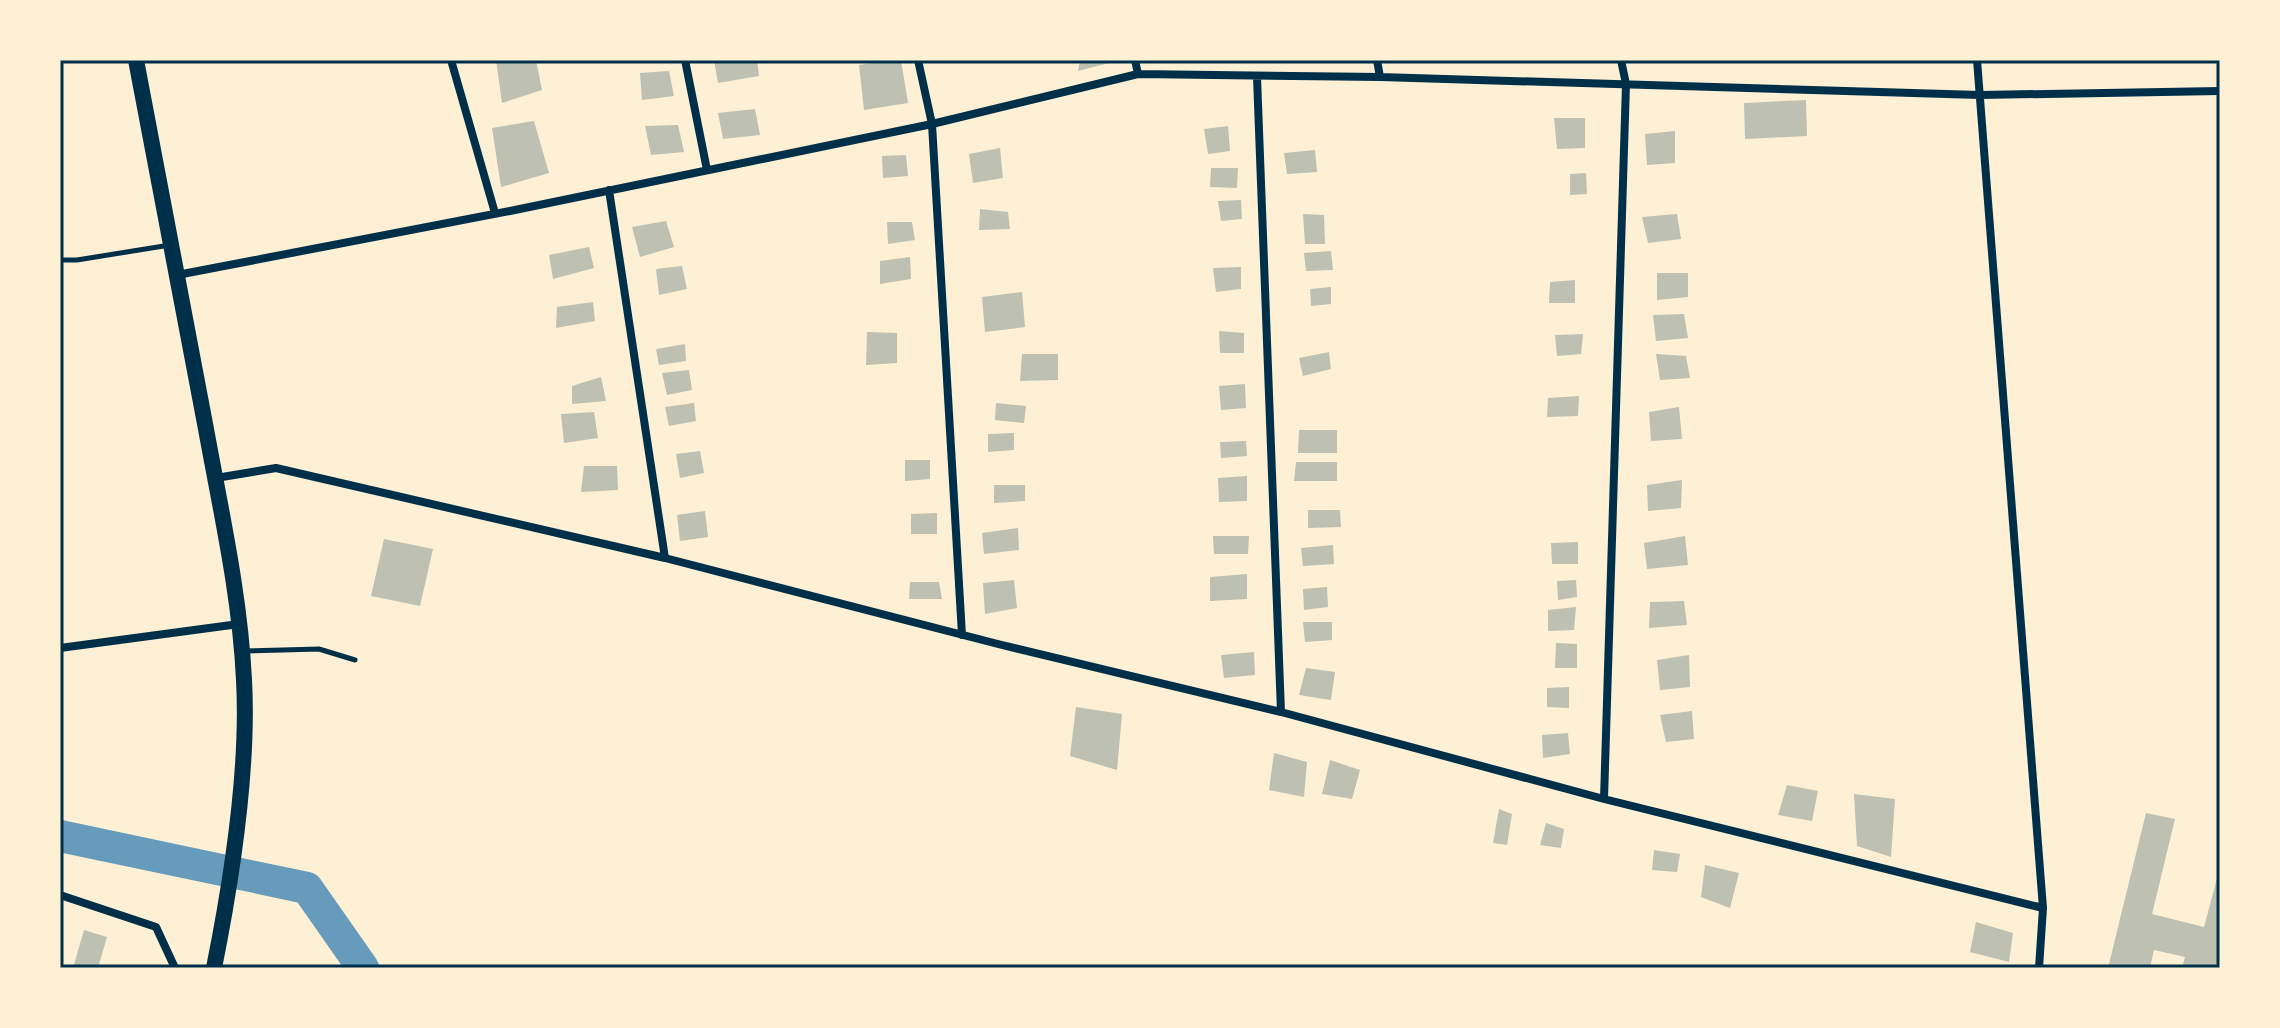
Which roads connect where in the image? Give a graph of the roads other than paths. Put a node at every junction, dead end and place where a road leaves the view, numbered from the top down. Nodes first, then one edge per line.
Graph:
1 (136, 60) edge
2 (451, 60) edge
3 (685, 60) edge
4 (918, 60) edge
5 (1135, 60) edge
6 (1377, 60) edge
7 (1621, 60) edge
8 (1977, 60) edge
9 (1138, 74) junction
10 (1257, 77) junction
11 (1380, 77) junction
12 (1626, 84) junction
13 (2220, 91) edge
14 (1980, 95) junction
15 (932, 124) junction
16 (707, 170) junction
17 (609, 190) junction
18 (495, 213) junction
19 (171, 245) junction
20 (60, 260) edge
21 (177, 275) junction
22 (215, 479) junction
23 (665, 558) junction
24 (239, 624) junction
25 (962, 635) junction
26 (60, 648) edge
27 (242, 651) junction
28 (355, 660) dead end
29 (1281, 712) junction
30 (1604, 799) junction
31 (60, 895) edge
32 (2043, 908) junction
33 (175, 968) edge
34 (214, 968) edge
35 (2039, 968) edge

1 - 19 main road
2 - 18 street
3 - 16 street
4 - 15 street
5 - 9 street
6 - 11 street
7 - 12 street
8 - 14 street
9 - 10 street
9 - 15 street
10 - 11 street
10 - 29 street
11 - 12 street
12 - 14 street
12 - 30 street
13 - 14 street
14 - 32 street
15 - 16 street
15 - 25 street
16 - 17 street
17 - 18 street
17 - 23 street
18 - 21 street
19 - 20 lane
19 - 21 main road
21 - 22 main road
22 - 23 street
22 - 24 main road
23 - 25 street
24 - 26 street
24 - 27 main road
25 - 29 street
27 - 28 lane
27 - 34 main road
29 - 30 street
30 - 32 street
31 - 33 street
32 - 35 street

